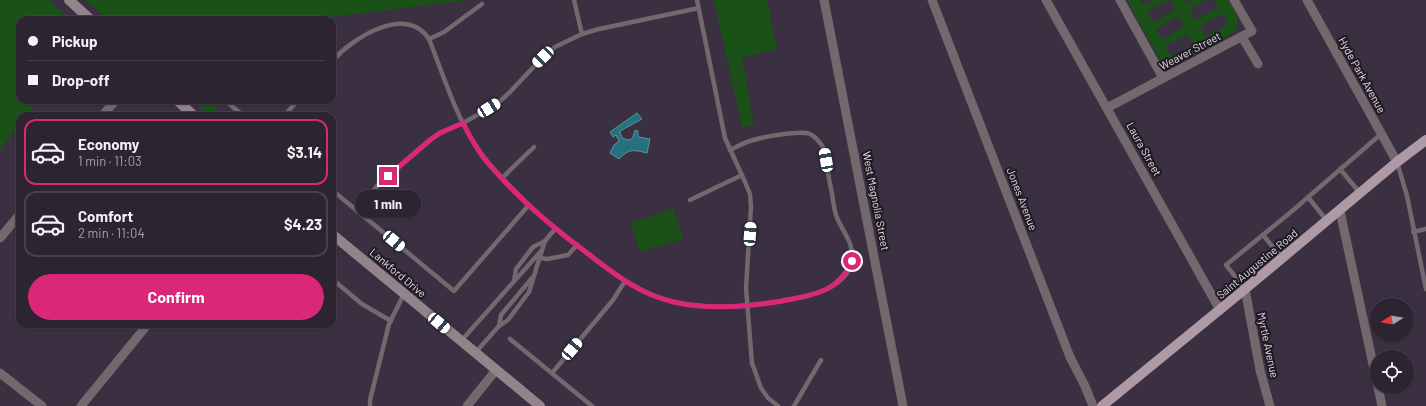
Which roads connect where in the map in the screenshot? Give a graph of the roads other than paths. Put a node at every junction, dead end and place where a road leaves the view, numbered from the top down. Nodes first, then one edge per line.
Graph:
1 (69, 0) edge
2 (574, 0) edge
3 (697, 0) edge
4 (824, 0) edge
5 (932, 0) edge
6 (1046, 0) edge
7 (1120, 0) edge
8 (1234, 0) edge
9 (1307, 0) edge
10 (482, 4) dead end
11 (699, 8) junction
12 (87, 16) edge
13 (582, 34) junction
14 (1242, 37) junction
15 (429, 39) junction
16 (336, 57) edge
17 (1258, 64) dead end
18 (1163, 78) junction
19 (112, 104) edge
20 (181, 104) edge
21 (229, 104) edge
22 (294, 104) edge
23 (1107, 108) junction
24 (106, 112) edge
25 (190, 112) edge
26 (239, 112) edge
27 (288, 112) edge
28 (463, 123) junction
29 (1381, 134) junction
30 (1426, 140) edge
31 (534, 147) dead end
32 (730, 150) junction
33 (1397, 162) junction
34 (1340, 169) junction
35 (742, 175) junction
36 (502, 178) junction
37 (336, 193) edge
38 (1360, 193) junction
39 (1308, 197) junction
40 (690, 200) dead end
41 (528, 206) junction
42 (357, 211) junction
43 (1340, 211) junction
44 (16, 219) edge
45 (1327, 221) junction
46 (555, 229) junction
47 (1426, 230) edge
48 (1414, 232) junction
49 (1263, 235) junction
50 (336, 237) edge
51 (0, 238) edge
52 (545, 241) junction
53 (577, 245) junction
54 (542, 250) junction
55 (540, 258) junction
56 (1282, 258) junction
57 (1424, 270) edge
58 (534, 276) junction
59 (625, 281) junction
60 (336, 282) edge
61 (514, 282) junction
62 (1245, 289) junction
63 (1426, 289) edge
64 (404, 293) junction
65 (747, 305) junction
66 (1220, 310) junction
67 (390, 321) junction
68 (499, 326) junction
69 (145, 328) edge
70 (510, 339) dead end
71 (461, 341) junction
72 (1370, 350) edge
73 (475, 353) junction
74 (821, 360) dead end
75 (496, 370) junction
76 (0, 373) edge
77 (552, 373) junction
78 (1379, 394) edge
79 (42, 406) edge
80 (81, 406) edge
81 (370, 406) edge
82 (467, 406) edge
83 (540, 406) edge
84 (592, 406) edge
85 (778, 406) edge
86 (794, 406) edge
87 (903, 406) edge
88 (1093, 406) edge
89 (1102, 406) edge
90 (1270, 406) edge
91 (1382, 406) edge

1 - 12 main road
2 - 13 lane
3 - 11 lane
4 - 87 street, West Magnolia Street
5 - 88 street, Jones Avenue
6 - 23 street, Laura Street
7 - 18 street
8 - 14 street
9 - 29 street, Hyde Park Avenue
10 - 15 lane
11 - 13 lane
11 - 32 lane
13 - 28 lane
14 - 17 street
14 - 18 street, Weaver Street
15 - 16 lane
15 - 28 lane
18 - 23 street, Weaver Street
19 - 24 street
20 - 25 main road
21 - 26 lane
22 - 27 lane
23 - 66 street, Laura Street
28 - 36 lane
28 - 42 lane
29 - 33 street, Hyde Park Avenue
29 - 34 lane
30 - 33 main road, Saint Augustine Road
31 - 36 lane
32 - 35 lane
32 - 65 lane
33 - 38 main road, Saint Augustine Road
33 - 48 lane
34 - 38 lane
34 - 39 lane
35 - 40 lane
35 - 65 lane
36 - 41 lane
37 - 42 lane
38 - 43 main road, Saint Augustine Road
39 - 45 lane
39 - 49 lane
41 - 42 lane
41 - 46 lane
43 - 45 main road, Saint Augustine Road
43 - 72 street
44 - 51 street
45 - 56 main road, Saint Augustine Road
46 - 52 lane
46 - 53 lane
47 - 48 lane
48 - 57 lane
49 - 56 lane
49 - 62 lane
50 - 64 main road, Lankford Drive
52 - 54 lane
52 - 61 lane
53 - 55 lane
53 - 59 lane
54 - 55 lane
54 - 61 lane
55 - 58 lane
56 - 62 main road, Saint Augustine Road
57 - 63 lane
58 - 68 lane
58 - 68 lane
59 - 65 lane
59 - 77 lane
60 - 67 lane
61 - 71 lane
62 - 66 main road, Saint Augustine Road
62 - 90 street, Myrtle Avenue
64 - 67 lane
64 - 71 main road, Lankford Drive
65 - 85 lane
66 - 89 main road, Saint Augustine Road
67 - 81 lane
68 - 73 lane
69 - 80 street
70 - 77 lane
71 - 73 main road, Lankford Drive
73 - 75 main road, Lankford Drive
74 - 86 lane
75 - 82 street
75 - 83 main road, Lankford Drive
76 - 79 street
77 - 84 lane
78 - 91 street

